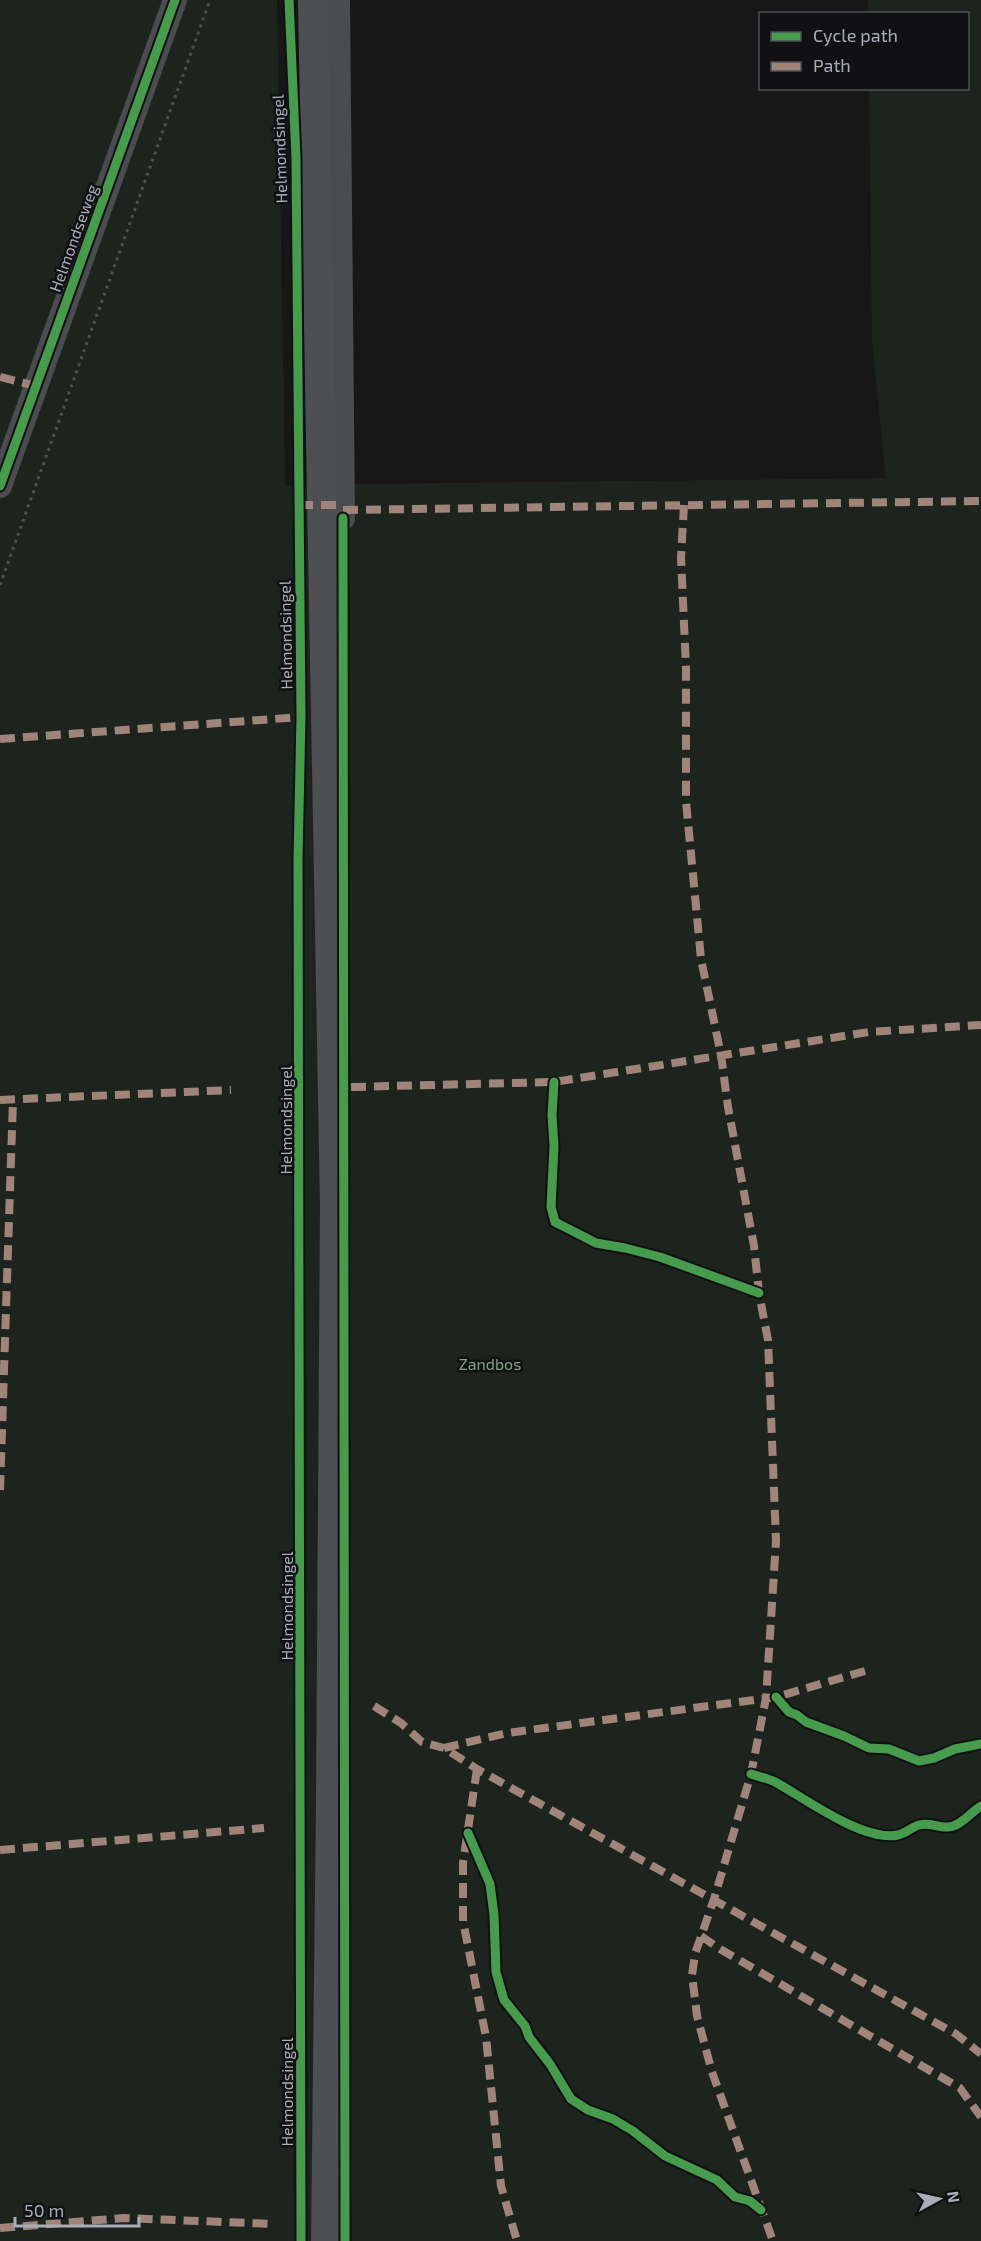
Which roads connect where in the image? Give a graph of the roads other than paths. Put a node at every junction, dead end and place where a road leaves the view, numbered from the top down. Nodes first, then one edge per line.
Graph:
1 (175, 0) edge
2 (313, 0) edge
3 (338, 0) edge
4 (0, 486) edge
5 (343, 518) dead end
6 (326, 2241) edge

1 - 4 street, Helmondseweg
2 - 6 main road
3 - 5 street

